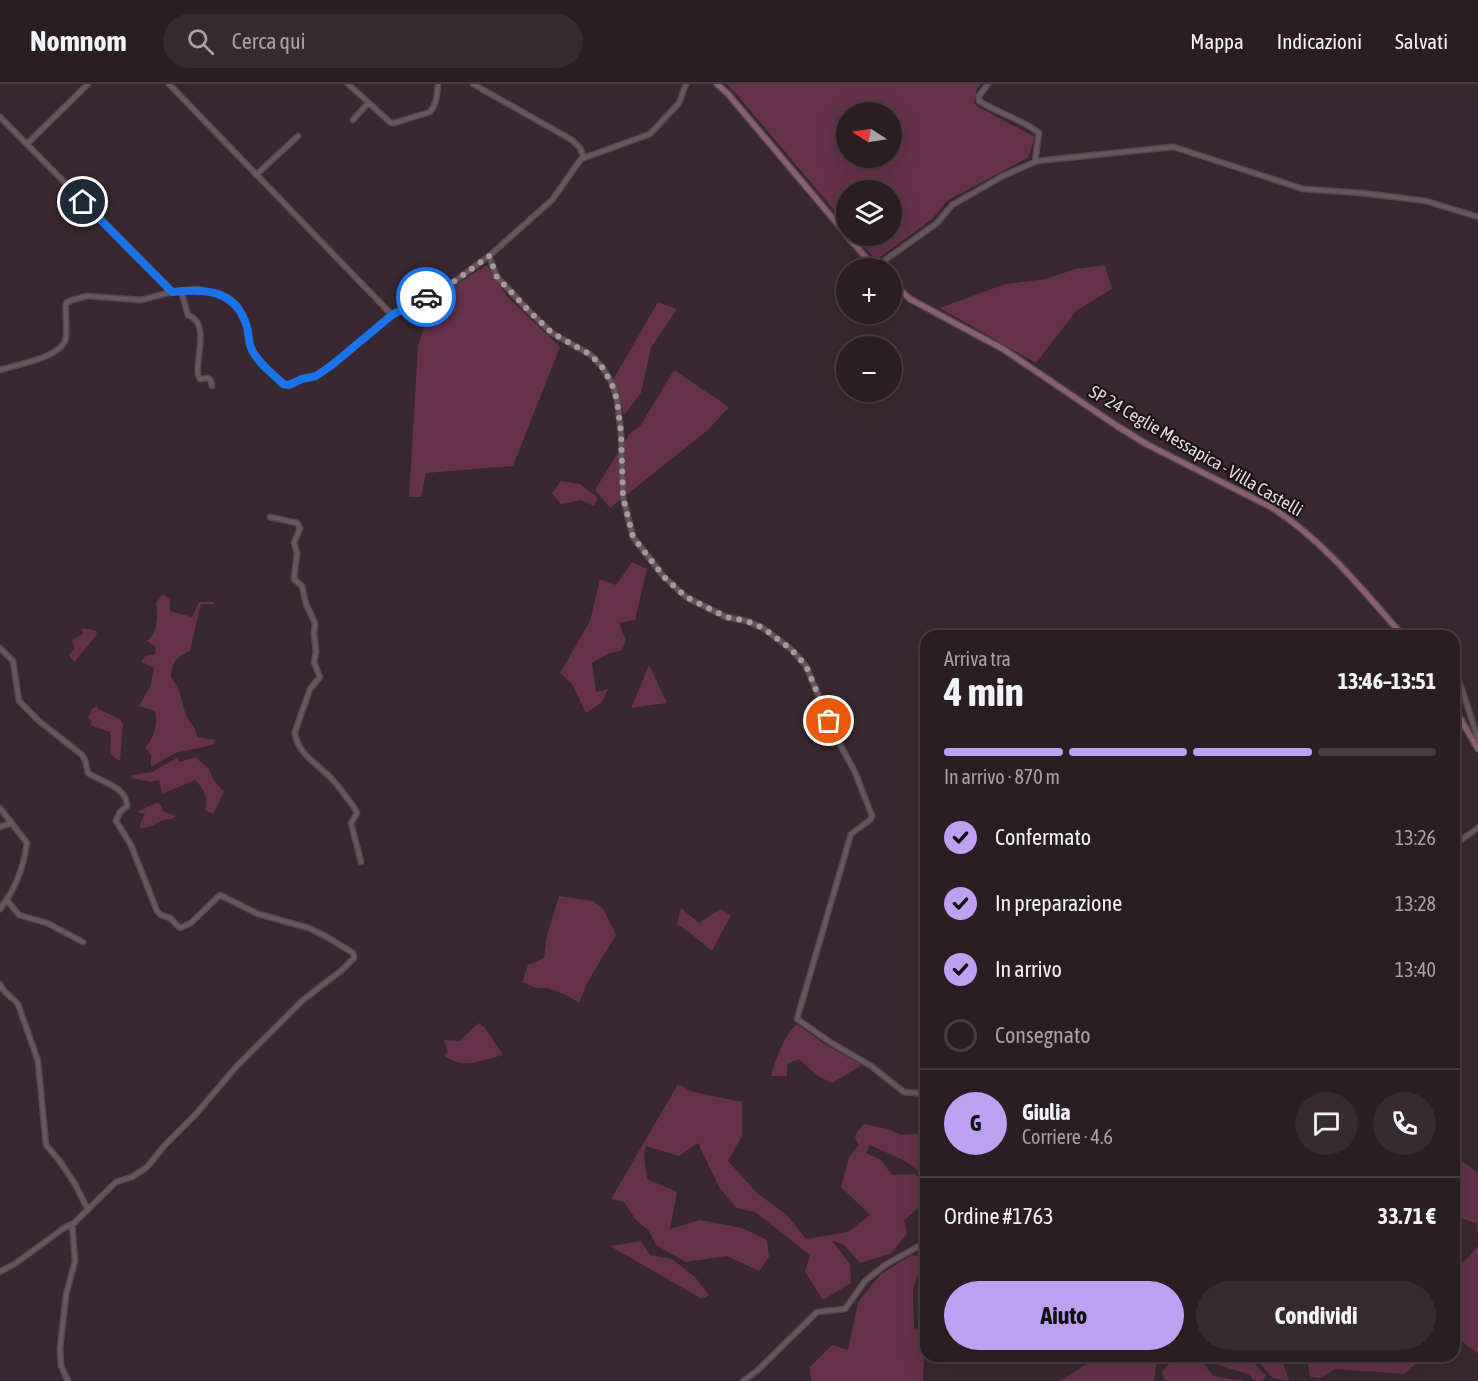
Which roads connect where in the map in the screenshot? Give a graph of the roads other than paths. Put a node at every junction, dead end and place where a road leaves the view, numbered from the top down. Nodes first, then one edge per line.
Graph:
1 (88, 84) edge
2 (169, 84) edge
3 (348, 84) edge
4 (438, 84) edge
5 (473, 84) edge
6 (687, 84) edge
7 (717, 84) edge
8 (988, 84) edge
9 (368, 103) junction
10 (0, 117) edge
11 (353, 120) dead end
12 (298, 136) dead end
13 (27, 144) junction
14 (584, 158) junction
15 (1035, 162) junction
16 (256, 176) junction
17 (1478, 217) edge
18 (836, 222) edge
19 (856, 246) edge
20 (489, 256) junction
21 (867, 258) edge
22 (889, 258) edge
23 (181, 291) junction
24 (172, 292) junction
25 (902, 292) edge
26 (392, 315) junction
27 (0, 370) edge
28 (212, 386) dead end
29 (270, 517) dead end
30 (1398, 630) edge
31 (0, 648) edge
32 (1460, 685) edge
33 (1460, 718) edge
34 (1478, 739) edge
35 (1478, 749) edge
36 (0, 808) edge
37 (11, 823) junction
38 (0, 827) edge
39 (1478, 828) edge
40 (1460, 841) edge
41 (361, 862) dead end
42 (7, 900) junction
43 (0, 909) edge
44 (83, 942) dead end
45 (0, 984) edge
46 (920, 1093) edge
47 (88, 1209) junction
48 (72, 1224) junction
49 (920, 1245) edge
50 (0, 1272) edge
51 (68, 1381) edge
52 (743, 1381) edge

1 - 13 street
2 - 16 street
3 - 9 street
4 - 9 street
5 - 14 street
6 - 14 street
7 - 18 main road
8 - 15 street
9 - 11 street
10 - 13 street
12 - 16 street
13 - 24 street
14 - 20 street
15 - 17 street
15 - 22 street
16 - 26 street
19 - 21 main road
20 - 26 street
20 - 46 street
23 - 24 street
23 - 26 street
23 - 28 street
24 - 27 street
25 - 30 main road, SP 24 Ceglie Messapica - Villa Castelli
29 - 41 street
31 - 47 street
32 - 34 street
33 - 35 main road
36 - 37 street
37 - 38 street
37 - 42 street
39 - 40 street
42 - 43 street
42 - 44 street
45 - 47 street
47 - 48 street
48 - 50 street
48 - 51 street
49 - 52 street

